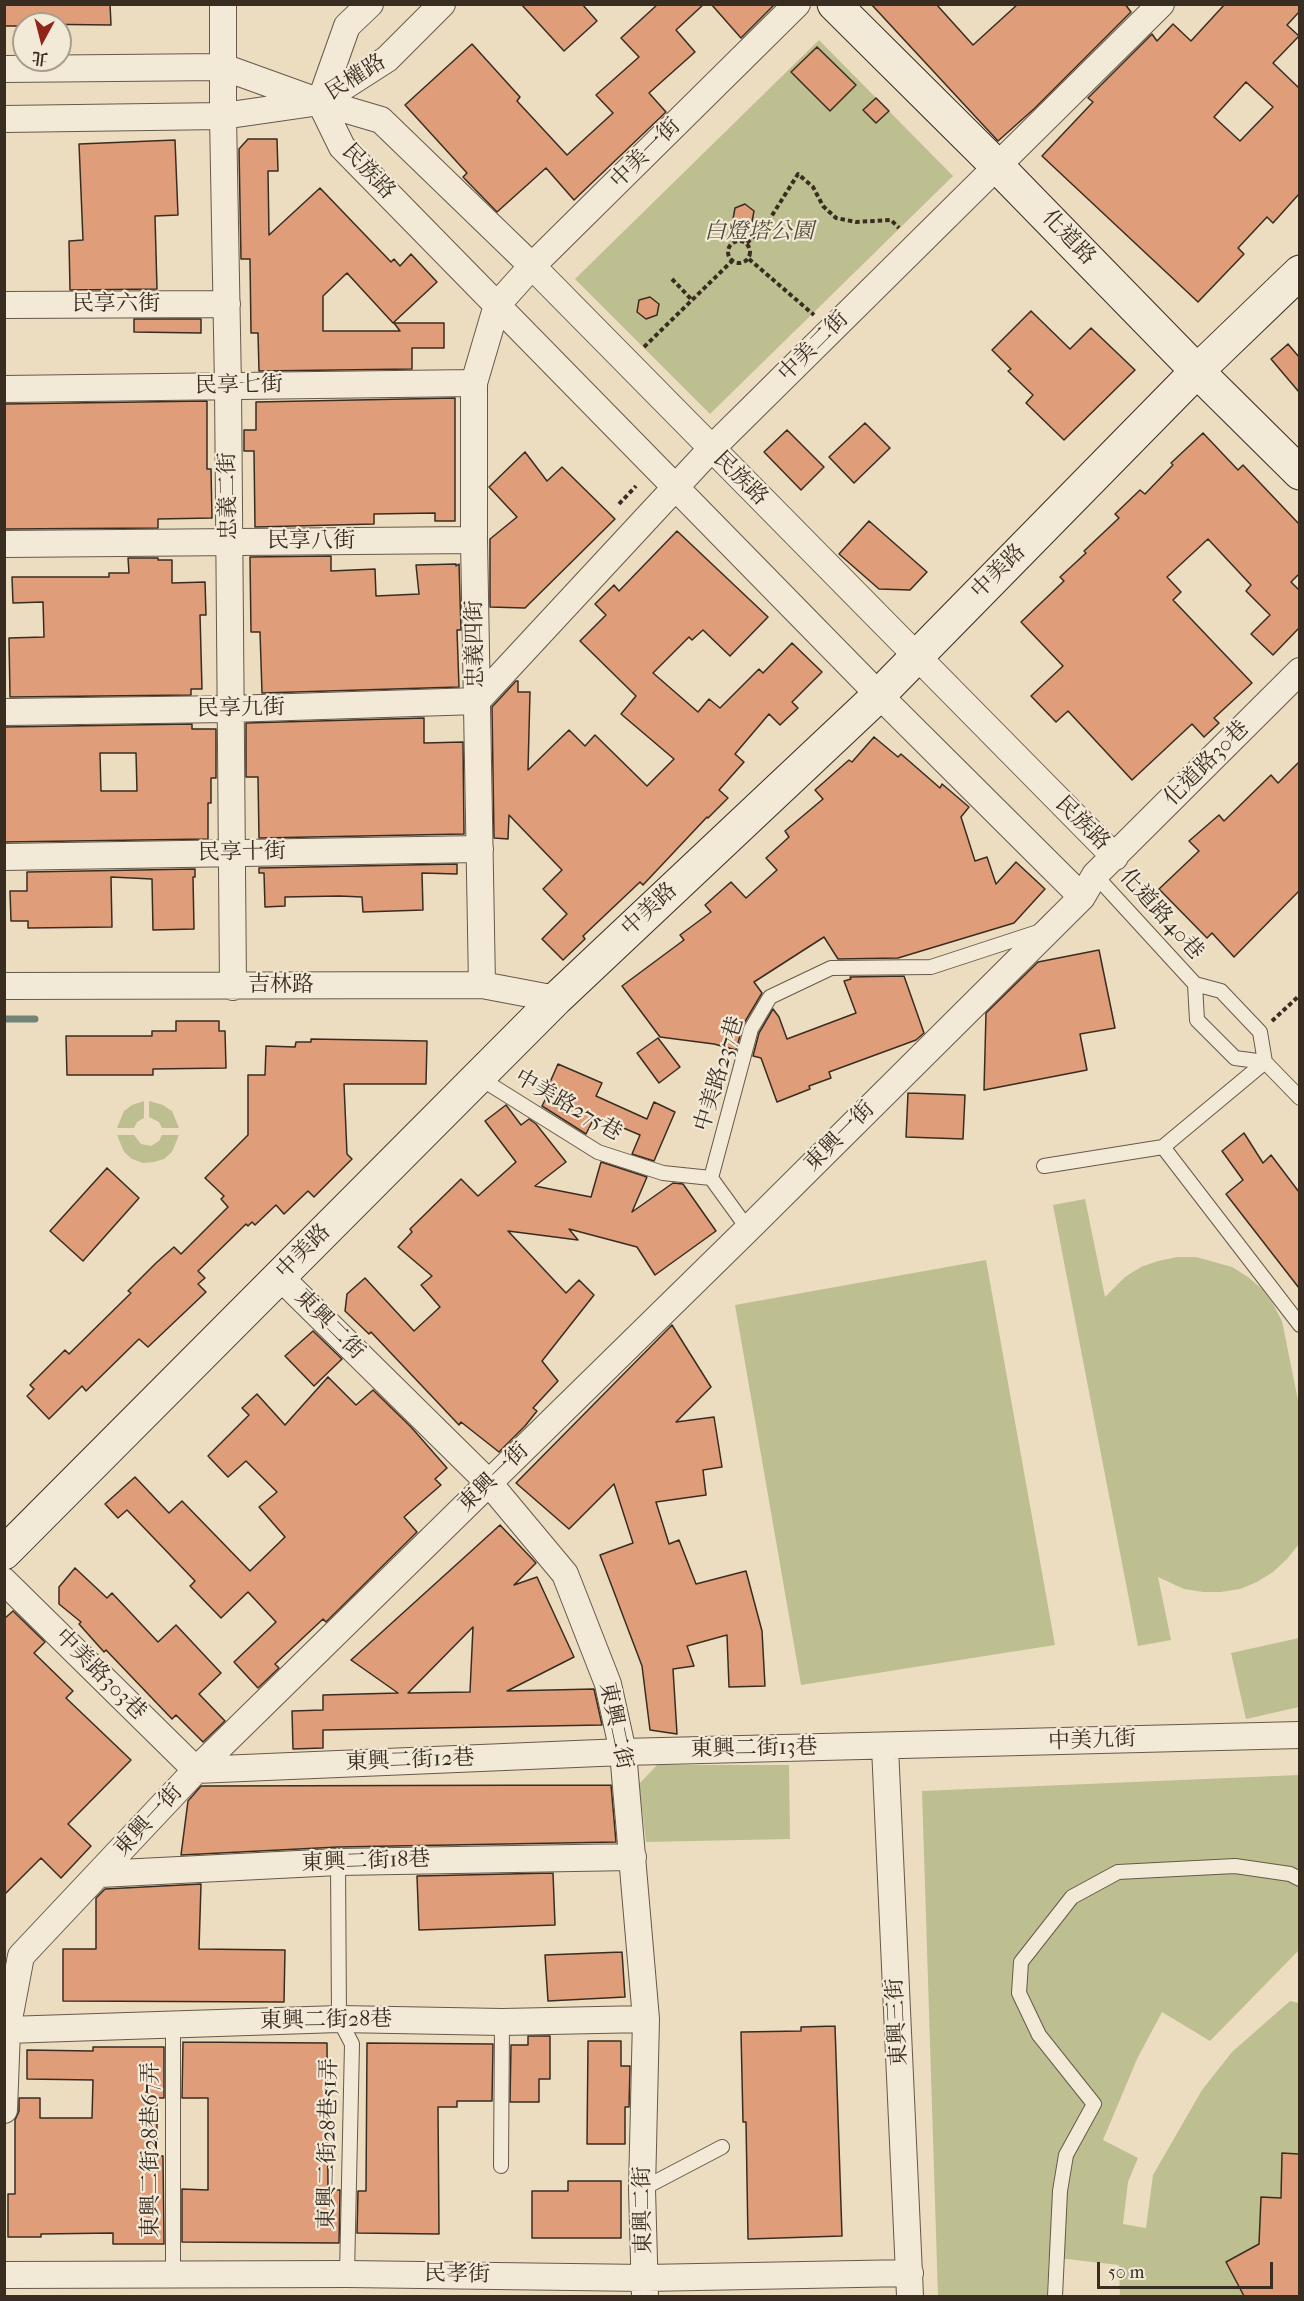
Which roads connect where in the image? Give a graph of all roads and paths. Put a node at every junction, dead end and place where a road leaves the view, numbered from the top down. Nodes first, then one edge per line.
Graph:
1 (223, 4) edge
2 (369, 4) edge
3 (442, 4) edge
4 (797, 4) edge
5 (834, 4) edge
6 (1161, 4) edge
7 (223, 67) junction
8 (4, 69) edge
9 (320, 102) junction
10 (223, 116) junction
11 (4, 119) edge
12 (997, 166) junction
13 (747, 243) junction
14 (918, 245) junction
15 (749, 259) junction
16 (732, 261) junction
17 (532, 266) junction
18 (1299, 272) edge
19 (672, 279) dead end
20 (692, 300) junction
21 (226, 304) junction
22 (4, 305) edge
23 (497, 305) junction
24 (831, 330) junction
25 (627, 363) junction
26 (1197, 371) junction
27 (474, 383) junction
28 (228, 386) junction
29 (4, 389) edge
30 (711, 449) junction
31 (1299, 472) edge
32 (636, 486) dead end
33 (675, 488) junction
34 (619, 504) dead end
35 (474, 540) junction
36 (230, 542) junction
37 (4, 544) edge
38 (916, 656) junction
39 (1299, 672) edge
40 (879, 695) junction
41 (477, 701) junction
42 (230, 710) junction
43 (4, 712) edge
44 (480, 849) junction
45 (232, 853) junction
46 (4, 857) edge
47 (1115, 857) junction
48 (1095, 875) junction
49 (1082, 897) junction
50 (1050, 928) junction
51 (1195, 984) junction
52 (482, 985) junction
53 (4, 986) edge
54 (233, 987) junction
55 (1299, 995) edge
56 (556, 999) junction
57 (1260, 1032) junction
58 (1265, 1062) junction
59 (478, 1077) junction
60 (1299, 1098) edge
61 (1163, 1147) junction
62 (1044, 1166) dead end
63 (711, 1178) junction
64 (748, 1229) junction
65 (280, 1276) junction
66 (1299, 1325) edge
67 (489, 1483) junction
68 (4, 1553) edge
69 (4, 1581) edge
70 (1299, 1735) edge
71 (885, 1747) junction
72 (623, 1752) junction
73 (196, 1770) junction
74 (633, 1857) junction
75 (338, 1862) junction
76 (100, 1874) junction
77 (1299, 1879) edge
78 (339, 2019) junction
79 (646, 2019) junction
80 (501, 2022) junction
81 (173, 2024) junction
82 (7, 2030) junction
83 (4, 2110) edge
84 (722, 2147) dead end
85 (501, 2166) dead end
86 (642, 2189) junction
87 (347, 2274) junction
88 (4, 2275) edge
89 (173, 2276) junction
90 (910, 2285) edge
91 (645, 2287) edge
92 (1055, 2296) edge

1 - 7 street, 忠義二街
2 - 9 street, 民權路
3 - 9 street, 民權路
4 - 17 street, 中美一街
5 - 12 street, 化道路
6 - 12 street, 中美二街
7 - 8 street, 民族路
7 - 9 street, 民族路
7 - 10 street, 忠義二街
9 - 10 street, 民族路
9 - 17 street, 民族路
9 - 23 street, 民族路
10 - 11 street, 民族路
10 - 21 street, 忠義二街
12 - 14 street, 中美二街
12 - 26 street, 化道路
13 - 14 path
13 - 15 path
13 - 16 path
14 - 24 street, 中美二街
15 - 16 path
15 - 24 path
16 - 20 path
17 - 23 street, 中美一街
17 - 25 street, 民族路
18 - 26 street, 中美路
19 - 20 path
20 - 25 path
21 - 22 street, 民享六街
21 - 28 street, 忠義二街
23 - 27 street, 忠義四街
23 - 33 street, 民族路
24 - 30 street, 中美二街
25 - 30 street, 民族路
26 - 31 street, 化道路
26 - 38 street, 中美路
27 - 28 street, 民享七街
27 - 35 street, 忠義四街
28 - 29 street, 民享七街
28 - 36 street, 忠義二街
30 - 33 street, 中美二街
30 - 38 street, 民族路
32 - 34 path
33 - 40 street, 民族路
33 - 41 street, 中美二街
35 - 36 street, 民享八街
35 - 41 street, 忠義四街
36 - 37 street, 民享八街
36 - 42 street, 忠義二街
38 - 40 street, 中美路
38 - 47 street, 民族路
39 - 47 street, 化道路30巷
40 - 49 street, 民族路
40 - 56 street, 中美路
41 - 42 street, 民享九街
41 - 44 street, 忠義四街
42 - 43 street, 民享九街
42 - 45 street, 忠義二街
44 - 45 street, 民享十街
44 - 52 street, 忠義四街
45 - 46 street, 民享十街
45 - 54 street, 忠義二街
47 - 48 street, 民族路
48 - 49 street, 民族路
48 - 51 lane, 化道路40巷
49 - 50 street, 東興一街
50 - 63 lane, 中美路237巷
50 - 64 street, 東興一街
51 - 57 lane
51 - 58 lane
52 - 54 street, 吉林路
52 - 56 street, 吉林路
53 - 54 street, 吉林路
55 - 57 path
56 - 59 street, 中美路
57 - 58 lane
58 - 60 lane
58 - 61 lane
59 - 63 lane, 中美路275巷
59 - 65 street, 中美路
61 - 62 lane
61 - 66 lane
63 - 64 lane
64 - 67 street, 東興一街
65 - 67 street, 東興二街
65 - 68 street, 中美路
67 - 72 street, 東興二街
67 - 73 street, 東興一街
69 - 73 street, 中美路303巷
70 - 71 street, 中美九街
71 - 72 street, 東興二街13巷
71 - 90 street, 東興三街
72 - 73 street, 東興二街12巷
72 - 74 street, 東興二街
73 - 76 street, 東興一街
74 - 75 street, 東興二街18巷
74 - 79 street, 東興二街
75 - 76 street, 東興二街18巷
75 - 78 lane
76 - 82 street, 東興一街
77 - 92 lane
78 - 80 street, 東興二街28巷
78 - 81 street, 東興二街28巷
78 - 87 lane, 東興二街28巷51弄
79 - 80 street, 東興二街28巷
79 - 86 street, 東興二街
80 - 85 lane
81 - 82 street, 東興二街28巷
81 - 89 lane, 東興二街28巷67弄
82 - 83 street, 東興一街
84 - 86 lane
86 - 91 street, 東興二街
87 - 89 street, 民孝街
87 - 91 street, 民孝街
88 - 89 street, 民孝街
90 - 91 street, 民孝街

